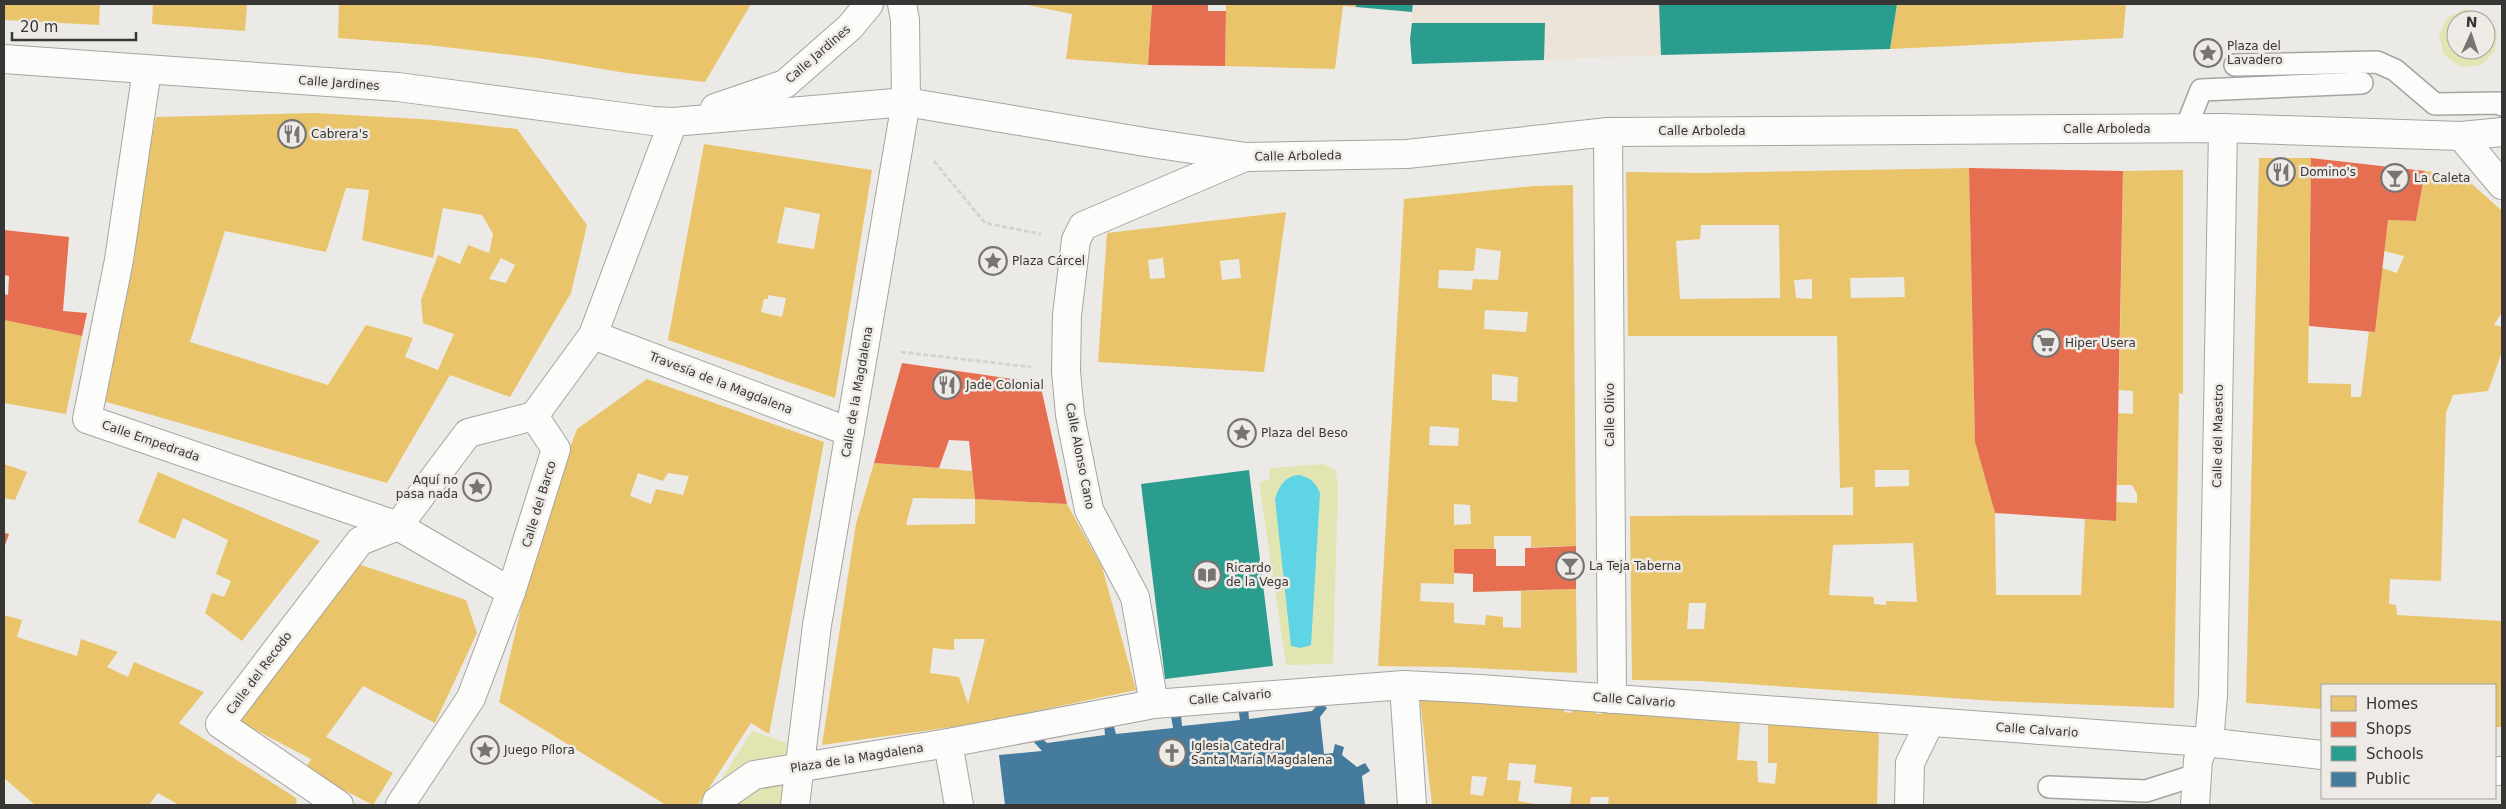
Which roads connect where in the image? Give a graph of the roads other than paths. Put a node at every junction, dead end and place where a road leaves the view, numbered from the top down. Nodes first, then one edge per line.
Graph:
1 (869, 4) edge
2 (902, 4) edge
3 (4, 59) edge
4 (2234, 65) dead end
5 (147, 70) junction
6 (2362, 83) dead end
7 (906, 102) junction
8 (2502, 105) edge
9 (673, 122) junction
10 (2186, 128) junction
11 (2223, 128) junction
12 (1608, 132) junction
13 (2502, 132) edge
14 (2461, 136) junction
15 (1246, 157) junction
16 (2502, 185) edge
17 (593, 335) junction
18 (534, 416) junction
19 (850, 432) junction
20 (398, 526) junction
21 (511, 592) junction
22 (1404, 685) junction
23 (1612, 699) junction
24 (1154, 704) junction
25 (1930, 722) junction
26 (2205, 742) junction
27 (948, 743) junction
28 (2321, 755) edge
29 (2196, 775) junction
30 (797, 784) edge
31 (2049, 787) dead end
32 (339, 805) edge
33 (400, 805) edge
34 (716, 805) edge
35 (959, 805) edge
36 (1412, 805) edge
37 (1909, 805) edge
38 (2195, 805) edge

1 - 9 street, Calle Jardines
2 - 7 street, Calle de la Magdalena
3 - 5 street, Calle Jardines
4 - 8 lane
5 - 9 street, Calle Jardines
5 - 20 street, Calle Empedrada
6 - 10 lane
7 - 9 street, Calle Jardines
7 - 15 street, Calle Arboleda
7 - 19 street, Calle de la Magdalena
9 - 17 street
10 - 11 street, Calle Arboleda
10 - 12 street, Calle Arboleda
11 - 14 street, Calle Arboleda
11 - 26 street, Calle del Maestro
12 - 15 street, Calle Arboleda
12 - 23 street, Calle Olivo
13 - 14 street, Calle Arboleda
14 - 16 street
15 - 24 street, Calle Alonso Cano
17 - 18 street
17 - 19 street, Travesía de la Magdalena
18 - 20 street
18 - 21 street, Calle del Barco
19 - 30 street, Calle de la Magdalena
20 - 21 street, Calle Empedrada
20 - 32 street, Calle del Recodo
21 - 33 street, Calle del Barco
22 - 23 street, Calle Calvario
22 - 24 street, Calle Calvario
22 - 36 street
23 - 25 street, Calle Calvario
24 - 27 street, Calle Calvario
25 - 26 street, Calle Calvario
25 - 37 street
26 - 28 street, Calle Calvario
26 - 29 street, Calle del Maestro
27 - 30 street, Plaza de la Magdalena
27 - 35 street
29 - 31 lane
29 - 38 street, Calle del Maestro
30 - 34 street, Plaza de la Magdalena

